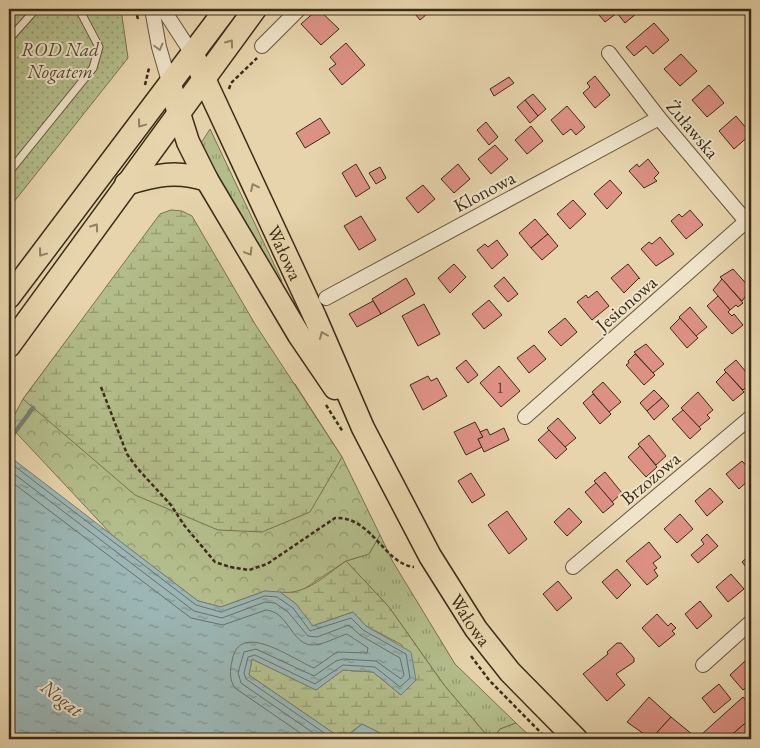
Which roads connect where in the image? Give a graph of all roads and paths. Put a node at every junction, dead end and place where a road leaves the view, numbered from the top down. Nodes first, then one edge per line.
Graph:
1 (36, 9) edge
2 (79, 9) edge
3 (135, 9) edge
4 (152, 9) edge
5 (163, 9) edge
6 (226, 9) edge
7 (256, 9) edge
8 (299, 9) edge
9 (140, 27) dead end
10 (9, 39) edge
11 (262, 46) dead end
12 (609, 53) dead end
13 (193, 55) junction
14 (149, 62) dead end
15 (205, 77) junction
16 (170, 85) junction
17 (143, 88) dead end
18 (179, 113) junction
19 (659, 118) junction
20 (9, 172) edge
21 (206, 180) junction
22 (126, 184) junction
23 (750, 222) edge
24 (9, 296) edge
25 (326, 298) dead end
26 (9, 346) edge
27 (101, 387) dead end
28 (525, 417) dead end
29 (751, 417) edge
30 (363, 428) junction
31 (430, 556) junction
32 (573, 567) dead end
33 (751, 622) edge
34 (703, 665) dead end
35 (576, 739) edge

1 - 10 lane
2 - 20 lane
3 - 9 path
4 -> 16 street
5 - 13 street
6 - 13 main road
15 -> 7 main road
8 - 11 street
12 - 19 street, Żuławska
13 - 15 main road, Wałowa
13 - 16 main road
14 - 17 path
15 - 18 main road
30 -> 15 main road, Wałowa
16 - 18 main road, Wałowa
16 -> 24 main road
18 - 21 main road, Wałowa
18 - 22 main road
19 - 23 street, Żuławska
19 - 25 street, Klonowa
21 - 22 main road
21 -> 30 main road, Wałowa
26 -> 22 main road
23 - 28 street, Jesionowa
27 - 31 path
29 - 32 street, Brzozowa
30 - 31 main road, Wałowa
31 - 35 main road, Wałowa
33 - 34 street

